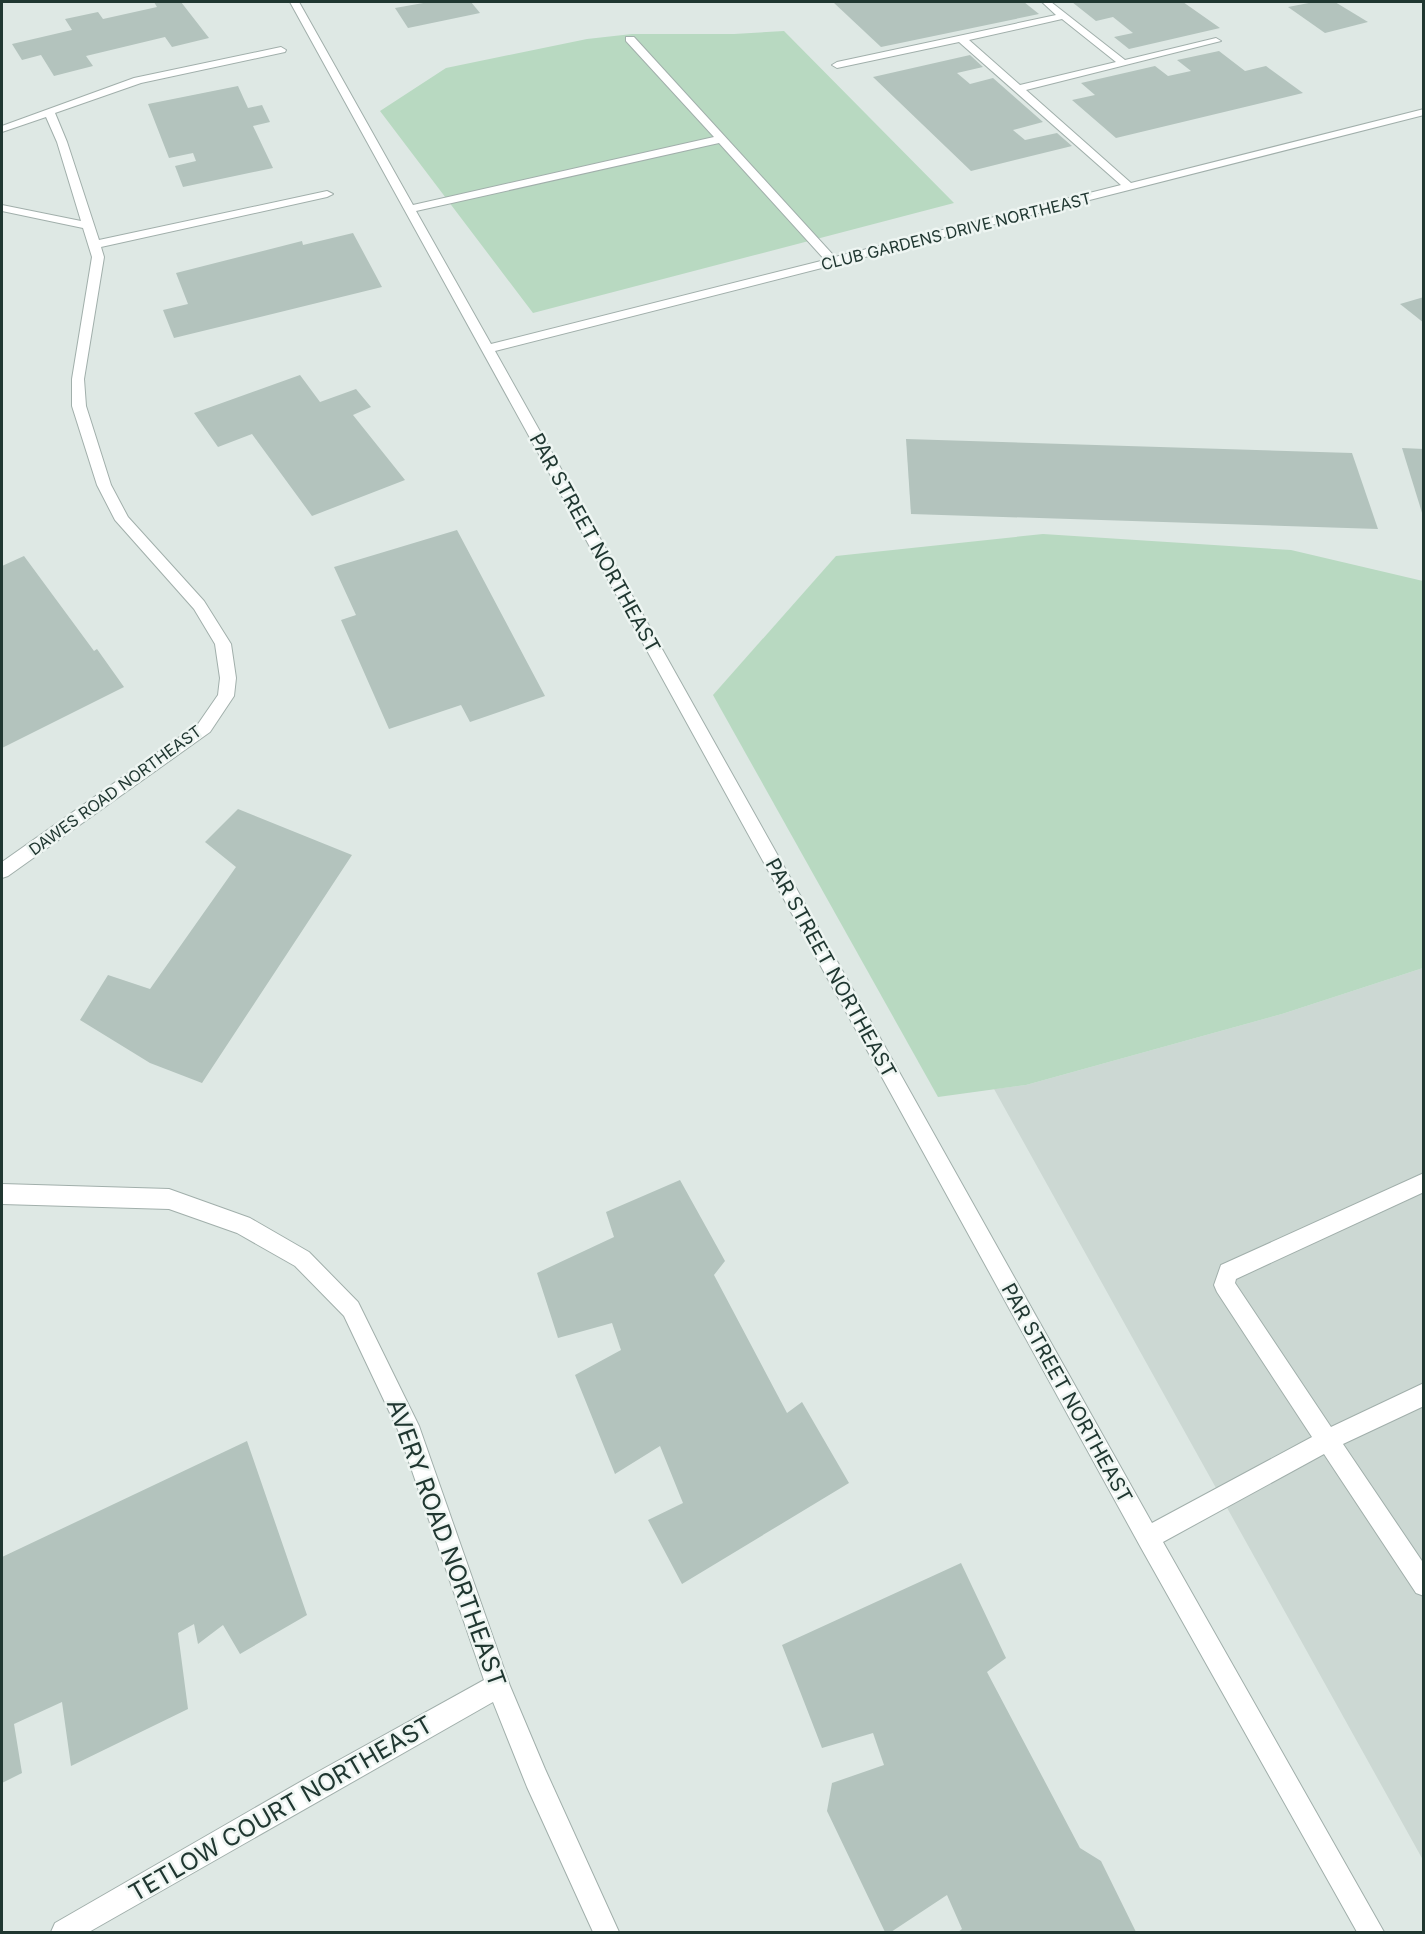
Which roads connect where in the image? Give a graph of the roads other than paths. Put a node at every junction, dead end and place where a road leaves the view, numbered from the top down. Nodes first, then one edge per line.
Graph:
1 (294, 2) edge
2 (1046, 2) edge
3 (1064, 16) junction
4 (961, 38) junction
5 (630, 39) dead end
6 (1216, 41) dead end
7 (281, 50) dead end
8 (1124, 64) junction
9 (837, 65) dead end
10 (1018, 89) junction
11 (49, 111) junction
12 (1424, 112) edge
13 (2, 129) edge
14 (721, 139) junction
15 (1129, 187) junction
16 (327, 194) dead end
17 (2, 208) edge
18 (410, 209) junction
19 (88, 226) junction
20 (94, 245) junction
21 (833, 262) junction
22 (487, 349) junction
23 (2, 871) edge
24 (1424, 1182) edge
25 (2, 1194) edge
26 (1424, 1394) edge
27 (1328, 1440) junction
28 (1148, 1538) junction
29 (1424, 1585) edge
30 (498, 1686) junction
31 (64, 1932) edge
32 (606, 1932) edge
33 (1371, 1932) edge

1 - 18 street, PAR STREET NORTHEAST
2 - 3 street
3 - 4 street
3 - 8 street
4 - 9 street
4 - 10 street
5 - 14 street
6 - 8 street
7 - 11 street
8 - 10 street
10 - 15 street
11 - 13 street
11 - 19 street, DAWES ROAD NORTHEAST
12 - 15 street, CLUB GARDENS DRIVE NORTHEAST
14 - 18 street
14 - 21 street
15 - 21 street, CLUB GARDENS DRIVE NORTHEAST
16 - 20 street
17 - 19 street
18 - 22 street, PAR STREET NORTHEAST
19 - 20 street, DAWES ROAD NORTHEAST
20 - 23 street, DAWES ROAD NORTHEAST
21 - 22 street, CLUB GARDENS DRIVE NORTHEAST
22 - 28 street, PAR STREET NORTHEAST
24 - 27 street
25 - 30 street, AVERY ROAD NORTHEAST
26 - 27 street
27 - 28 street
27 - 29 street
28 - 33 street, PAR STREET NORTHEAST
30 - 31 street, TETLOW COURT NORTHEAST
30 - 32 street, AVERY ROAD NORTHEAST

